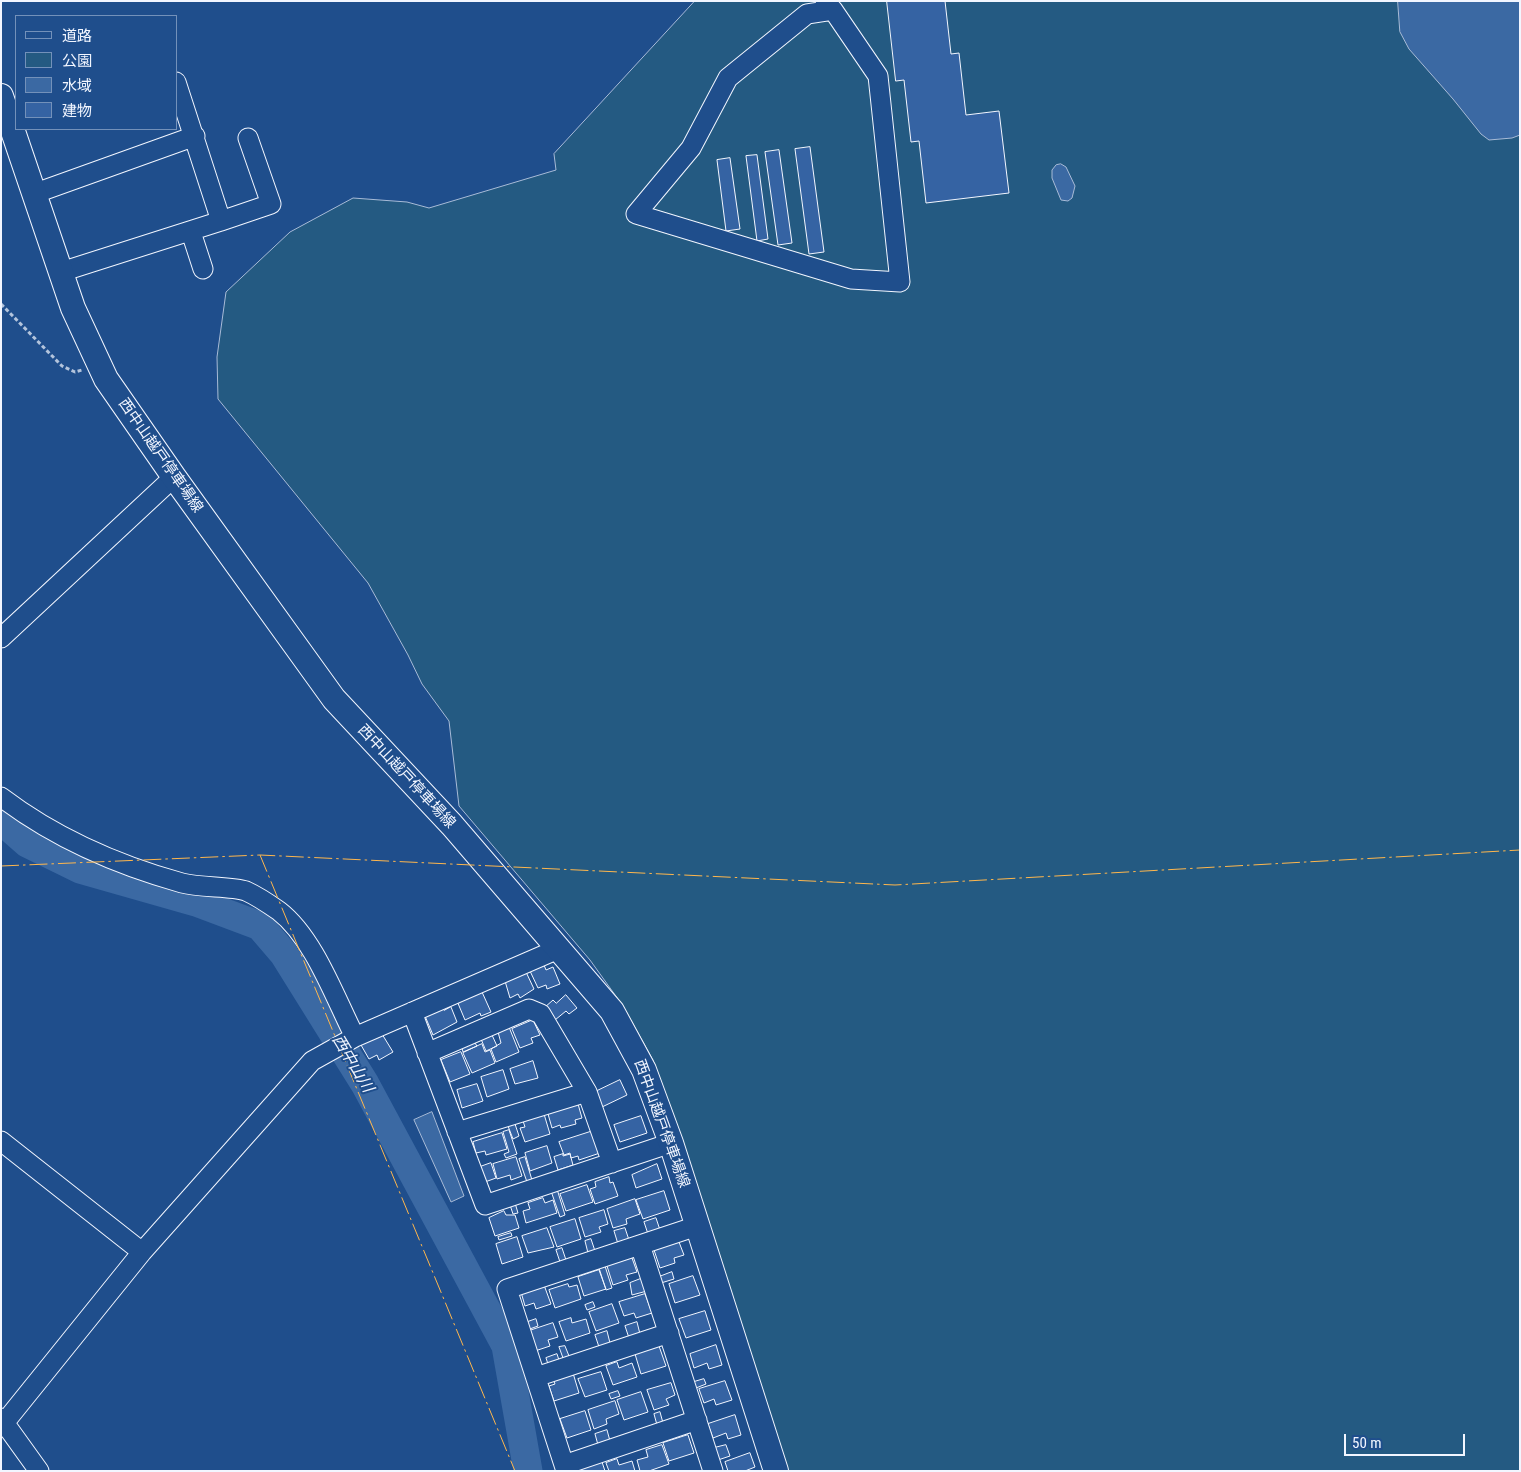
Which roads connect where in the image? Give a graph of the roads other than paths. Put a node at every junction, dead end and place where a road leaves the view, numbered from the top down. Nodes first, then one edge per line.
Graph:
1 (829, 6) edge
2 (178, 88) edge
3 (7, 100) edge
4 (15, 126) edge
5 (16, 130) edge
6 (195, 136) junction
7 (248, 138) dead end
8 (36, 193) junction
9 (221, 221) junction
10 (191, 232) junction
11 (202, 269) dead end
12 (61, 272) junction
13 (174, 477) junction
14 (1, 638) edge
15 (1, 797) edge
16 (558, 948) junction
17 (412, 1012) junction
18 (353, 1038) junction
19 (427, 1053) junction
20 (587, 1092) junction
21 (457, 1132) junction
22 (1, 1141) edge
23 (671, 1143) junction
24 (612, 1163) junction
25 (697, 1226) junction
26 (640, 1245) junction
27 (142, 1252) junction
28 (669, 1333) junction
29 (536, 1377) junction
30 (697, 1420) junction
31 (3, 1423) edge
32 (565, 1468) edge
33 (39, 1471) edge
34 (713, 1471) edge
35 (776, 1471) edge

1 - 1 street
2 - 6 street
3 - 4 main road, 西中山越戸停車場線
5 - 8 main road, 西中山越戸停車場線
6 - 8 street
6 - 9 street
7 - 9 street
8 - 12 main road, 西中山越戸停車場線
9 - 10 street
10 - 11 street
10 - 12 street
12 - 13 main road, 西中山越戸停車場線
13 - 14 street
13 - 16 main road, 西中山越戸停車場線
15 - 18 street
16 - 17 street
16 - 23 main road, 西中山越戸停車場線
17 - 18 street
17 - 19 street
18 - 27 street
19 - 20 street
19 - 21 street
20 - 21 street
20 - 24 street
21 - 24 street
22 - 27 street
23 - 24 street
23 - 25 main road, 西中山越戸停車場線
25 - 26 street
25 - 35 main road, 西中山越戸停車場線
26 - 28 street
26 - 29 street
27 - 31 street
28 - 29 street
28 - 30 street
29 - 32 street
30 - 32 street
30 - 34 street
31 - 33 street

